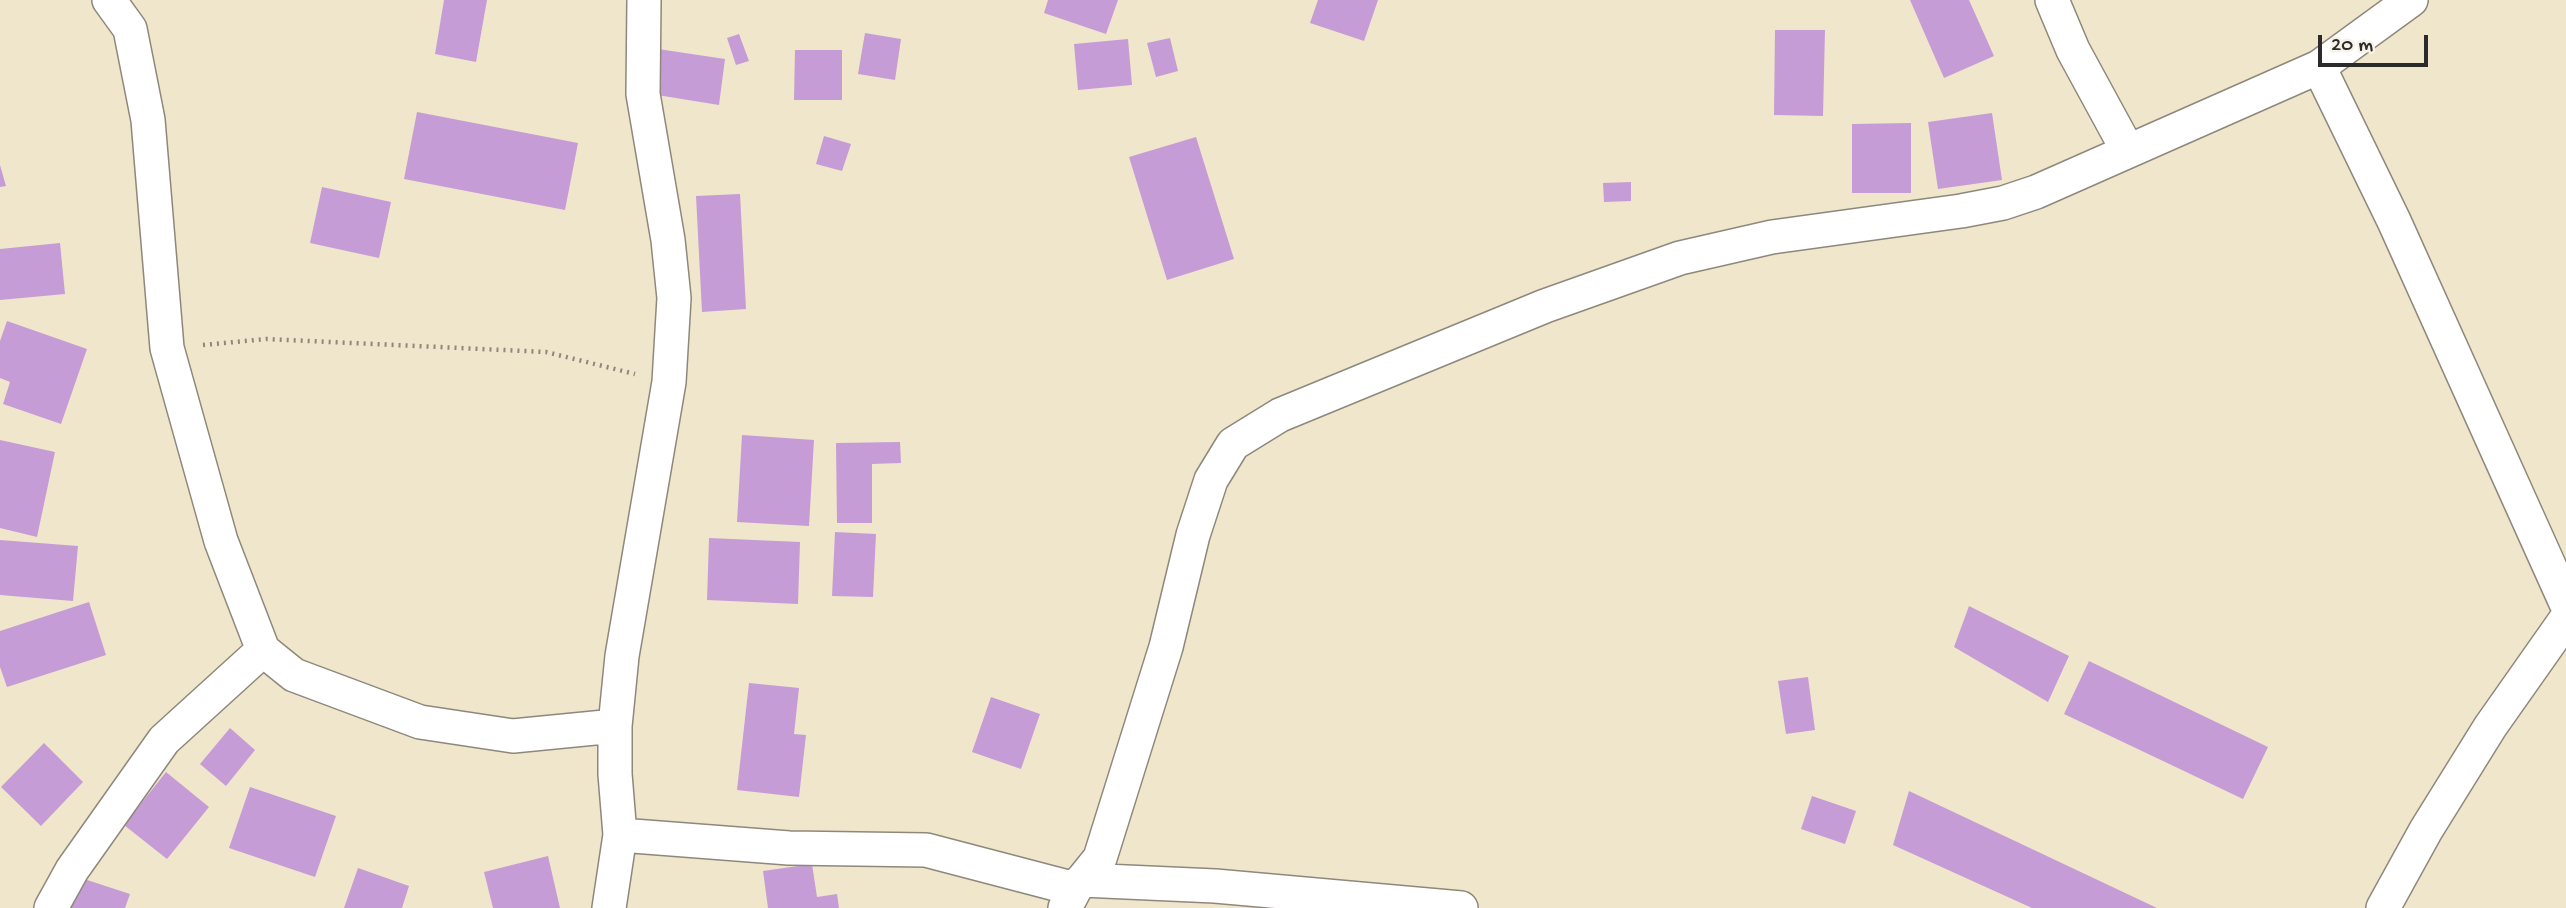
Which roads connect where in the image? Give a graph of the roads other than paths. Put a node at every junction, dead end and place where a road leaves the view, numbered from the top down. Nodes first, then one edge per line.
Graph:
1 (109, 0) edge
2 (644, 0) edge
3 (2052, 0) edge
4 (2410, 0) edge
5 (2319, 67) junction
6 (2128, 151) junction
7 (2566, 603) edge
8 (2566, 619) edge
9 (263, 650) junction
10 (615, 726) junction
11 (620, 835) junction
12 (1074, 892) edge
13 (51, 908) edge
14 (610, 908) edge
15 (1461, 908) edge
16 (2383, 908) edge

1 - 9 street
2 - 10 street
3 - 6 street
4 - 5 street
5 - 6 street
5 - 7 street
6 - 12 street
8 - 16 street
9 - 10 street
9 - 13 street
10 - 11 street
11 - 12 street
11 - 14 street
12 - 15 street

